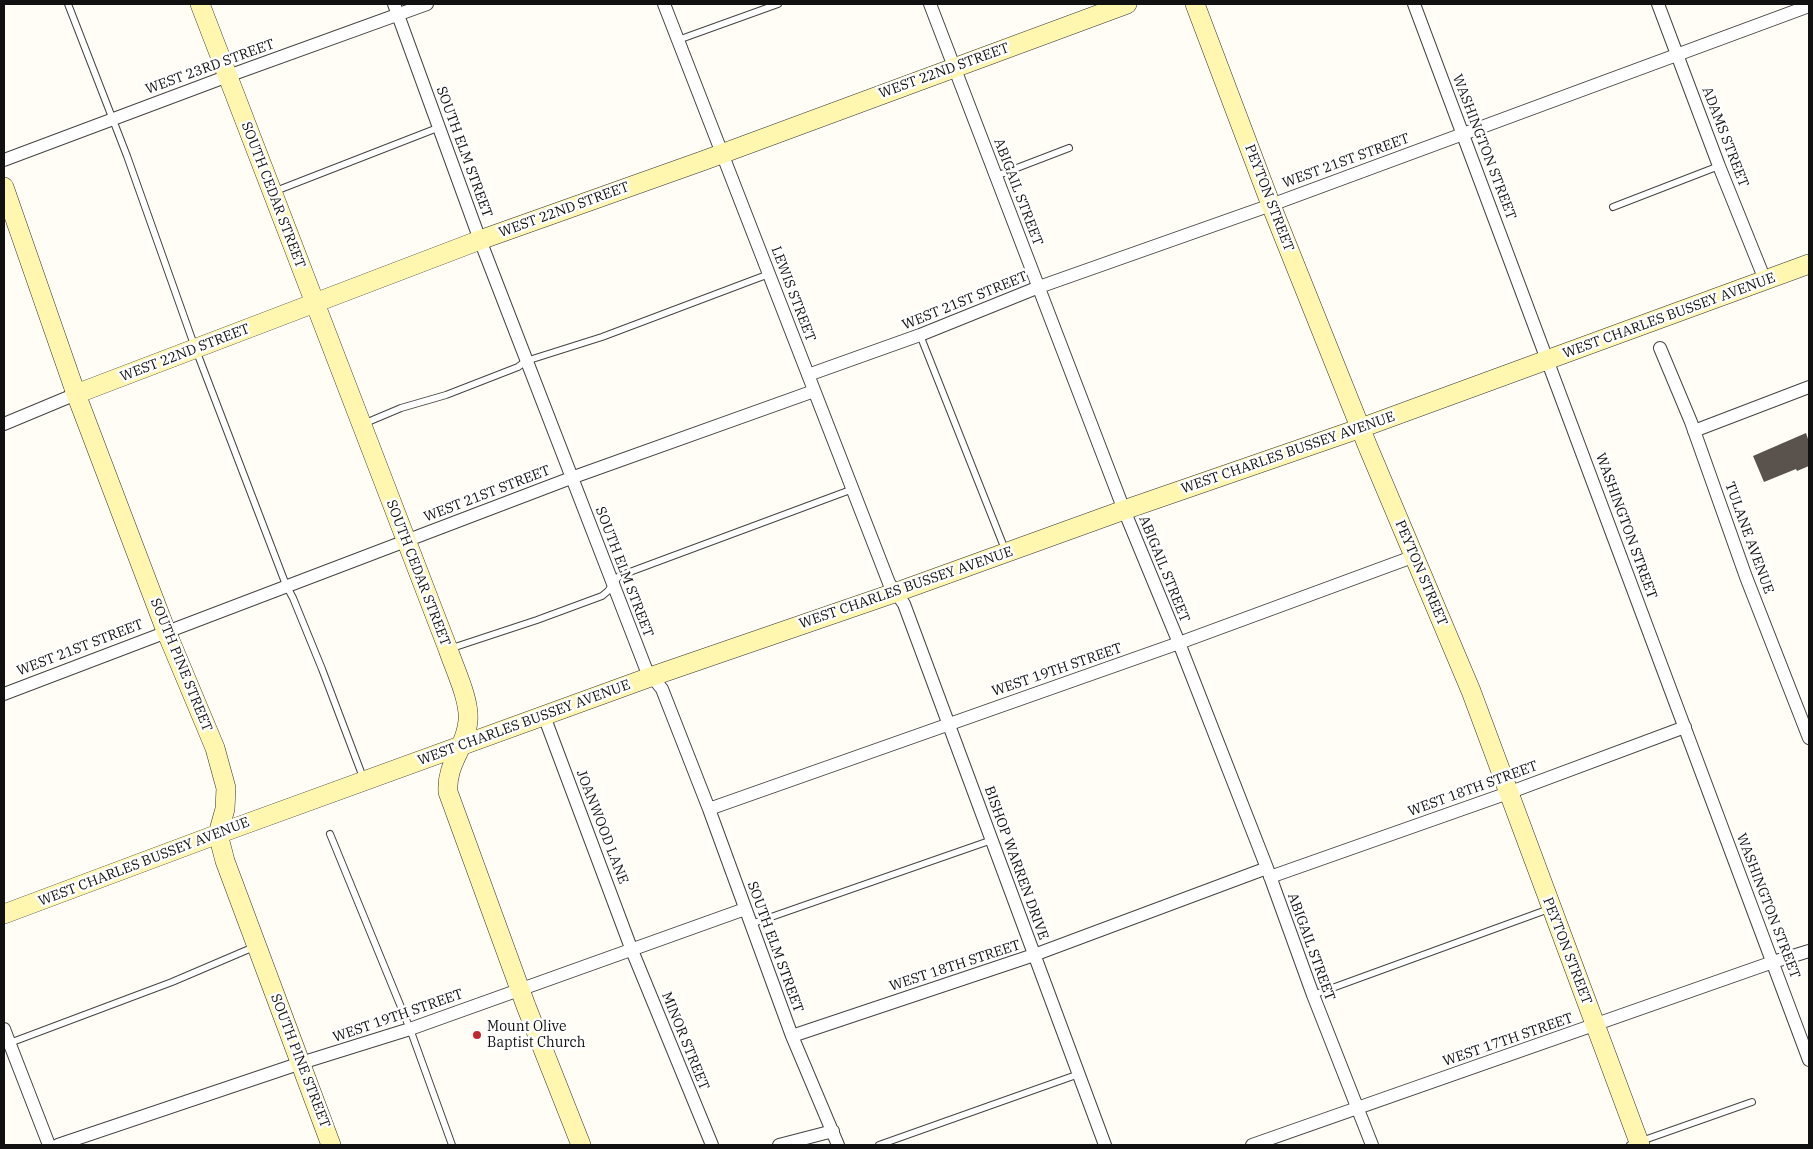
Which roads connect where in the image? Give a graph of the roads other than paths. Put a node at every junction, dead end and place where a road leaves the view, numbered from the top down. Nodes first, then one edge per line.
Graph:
1 (68, 4) edge
2 (200, 4) edge
3 (427, 4) edge
4 (664, 4) edge
5 (778, 4) edge
6 (930, 4) edge
7 (1127, 4) edge
8 (1195, 4) edge
9 (1414, 4) edge
10 (1658, 4) edge
11 (1809, 6) edge
12 (396, 9) edge
13 (678, 40) junction
14 (1677, 55) junction
15 (954, 67) junction
16 (228, 76) junction
17 (113, 119) junction
18 (440, 127) junction
19 (1463, 134) junction
20 (1069, 148) dead end
21 (723, 153) junction
22 (4, 160) edge
23 (1719, 166) junction
24 (996, 176) junction
25 (4, 187) edge
26 (272, 192) junction
27 (1271, 205) junction
28 (1613, 207) dead end
29 (480, 240) junction
30 (1809, 264) edge
31 (769, 274) junction
32 (1765, 280) junction
33 (1039, 288) junction
34 (315, 304) junction
35 (920, 335) junction
36 (196, 348) junction
37 (1660, 348) dead end
38 (526, 361) junction
39 (1548, 361) junction
40 (808, 375) junction
41 (1809, 387) edge
42 (814, 391) junction
43 (76, 394) junction
44 (4, 424) edge
45 (361, 424) junction
46 (1361, 428) junction
47 (1694, 431) junction
48 (571, 478) junction
49 (853, 489) junction
50 (1124, 510) junction
51 (406, 541) junction
52 (1006, 553) junction
53 (1414, 556) junction
54 (613, 583) junction
55 (286, 585) junction
56 (897, 592) junction
57 (166, 631) junction
58 (1179, 643) junction
59 (448, 649) junction
60 (653, 676) junction
61 (4, 694) edge
62 (544, 716) junction
63 (949, 724) junction
64 (1685, 727) junction
65 (1809, 738) edge
66 (462, 745) junction
67 (364, 781) junction
68 (1508, 793) junction
69 (709, 809) junction
70 (218, 834) junction
71 (330, 834) dead end
72 (992, 840) junction
73 (1268, 873) junction
74 (1551, 908) junction
75 (745, 909) junction
76 (5, 911) edge
77 (751, 924) junction
78 (256, 946) junction
79 (631, 948) junction
80 (1809, 952) edge
81 (1034, 956) junction
82 (1773, 962) junction
83 (520, 989) junction
84 (1313, 995) junction
85 (1596, 1025) junction
86 (4, 1029) edge
87 (410, 1029) junction
88 (792, 1036) junction
89 (6, 1044) edge
90 (1809, 1060) edge
91 (301, 1063) junction
92 (1079, 1074) junction
93 (1752, 1102) dead end
94 (1358, 1108) junction
95 (833, 1131) junction
96 (1636, 1144) edge
97 (49, 1145) edge
98 (58, 1145) edge
99 (331, 1145) edge
100 (452, 1145) edge
101 (581, 1145) edge
102 (712, 1145) edge
103 (779, 1145) edge
104 (838, 1145) edge
105 (879, 1145) edge
106 (1105, 1145) edge
107 (1252, 1145) edge
108 (1372, 1145) edge

1 - 17 lane
2 - 16 street, SOUTH CEDAR STREET
3 - 12 street, WEST 23RD STREET
4 - 13 street, LEWIS STREET
5 - 13 lane
6 - 15 street, ABIGAIL STREET
7 - 15 street, WEST 22ND STREET
8 - 27 street, PEYTON STREET
9 - 19 street, WASHINGTON STREET
10 - 14 street, ADAMS STREET
11 - 14 street, WEST 21ST STREET
12 - 16 street, WEST 23RD STREET
12 - 18 street, SOUTH ELM STREET
13 - 21 street, LEWIS STREET
14 - 19 street, WEST 21ST STREET
14 - 23 street, ADAMS STREET
15 - 21 street, WEST 22ND STREET
15 - 24 street, ABIGAIL STREET
16 - 17 street, WEST 23RD STREET
16 - 26 street, SOUTH CEDAR STREET
17 - 22 street, WEST 23RD STREET
17 - 36 lane
18 - 26 lane
18 - 29 street, SOUTH ELM STREET
19 - 27 street, WEST 21ST STREET
19 - 39 street, WASHINGTON STREET
20 - 24 lane
21 - 29 street, WEST 22ND STREET
21 - 31 street, LEWIS STREET
23 - 28 lane
23 - 32 street, ADAMS STREET
24 - 33 street, ABIGAIL STREET
25 - 43 street, SOUTH PINE STREET
26 - 34 street, SOUTH CEDAR STREET
27 - 33 street, WEST 21ST STREET
27 - 46 street, PEYTON STREET
29 - 34 street, WEST 22ND STREET
29 - 38 street, SOUTH ELM STREET
30 - 32 street, WEST CHARLES BUSSEY AVENUE
31 - 38 lane
31 - 40 street, LEWIS STREET
32 - 39 street, WEST CHARLES BUSSEY AVENUE
33 - 35 street, WEST 21ST STREET
33 - 50 street, ABIGAIL STREET
34 - 36 street, WEST 22ND STREET
34 - 45 street, SOUTH CEDAR STREET
35 - 40 street, WEST 21ST STREET
35 - 52 lane
36 - 43 street, WEST 22ND STREET
36 - 55 lane
37 - 47 street, TULANE AVENUE
38 - 45 lane
38 - 48 street, SOUTH ELM STREET
39 - 46 street, WEST CHARLES BUSSEY AVENUE
39 - 64 street, WASHINGTON STREET
40 - 42 street, LEWIS STREET
41 - 47 street
42 - 48 street, WEST 21ST STREET
42 - 49 street, LEWIS STREET
43 - 44 street, WEST 22ND STREET
43 - 57 street, SOUTH PINE STREET
45 - 51 street, SOUTH CEDAR STREET
46 - 50 street, WEST CHARLES BUSSEY AVENUE
46 - 53 street, PEYTON STREET
47 - 65 street, TULANE AVENUE
48 - 51 street, WEST 21ST STREET
48 - 54 street, SOUTH ELM STREET
49 - 54 lane
49 - 56 street, LEWIS STREET
50 - 52 street, WEST CHARLES BUSSEY AVENUE
50 - 58 street, ABIGAIL STREET
51 - 55 street, WEST 21ST STREET
51 - 59 street, SOUTH CEDAR STREET
52 - 56 street, WEST CHARLES BUSSEY AVENUE
53 - 58 street, WEST 19TH STREET
53 - 68 street, PEYTON STREET
54 - 59 lane
54 - 60 street, SOUTH ELM STREET
55 - 57 street, WEST 21ST STREET
55 - 67 lane
56 - 60 street, WEST CHARLES BUSSEY AVENUE
56 - 63 street, BISHOP WARREN DRIVE
57 - 61 street, WEST 21ST STREET
57 - 70 street, SOUTH PINE STREET
58 - 63 street, WEST 19TH STREET
58 - 73 street, ABIGAIL STREET
59 - 66 street, SOUTH CEDAR STREET
60 - 62 street, WEST CHARLES BUSSEY AVENUE
60 - 69 street, SOUTH ELM STREET
62 - 66 street, WEST CHARLES BUSSEY AVENUE
62 - 79 street, JOANWOOD LANE
63 - 69 street, WEST 19TH STREET
63 - 72 street, BISHOP WARREN DRIVE
64 - 68 street, WEST 18TH STREET
64 - 82 street, WASHINGTON STREET
66 - 67 street, WEST CHARLES BUSSEY AVENUE
66 - 83 street, SOUTH CEDAR STREET
67 - 70 street, WEST CHARLES BUSSEY AVENUE
68 - 73 street, WEST 18TH STREET
68 - 74 street, PEYTON STREET
69 - 75 street, SOUTH ELM STREET
70 - 76 street, WEST CHARLES BUSSEY AVENUE
70 - 78 street, SOUTH PINE STREET
71 - 87 lane
72 - 77 lane
72 - 81 street, BISHOP WARREN DRIVE
73 - 81 street, WEST 18TH STREET
73 - 84 street, ABIGAIL STREET
74 - 84 lane
74 - 85 street, PEYTON STREET
75 - 77 street, SOUTH ELM STREET
75 - 79 street, WEST 19TH STREET
77 - 88 street, SOUTH ELM STREET
78 - 89 lane
78 - 91 street, SOUTH PINE STREET
79 - 83 street, WEST 19TH STREET
79 - 102 street, MINOR STREET
80 - 82 street, WEST 17TH STREET
81 - 88 street, WEST 18TH STREET
81 - 92 street, BISHOP WARREN DRIVE
82 - 85 street, WEST 17TH STREET
82 - 90 street, WASHINGTON STREET
83 - 87 street, WEST 19TH STREET
83 - 101 street, SOUTH CEDAR STREET
84 - 94 street, ABIGAIL STREET
85 - 94 street, WEST 17TH STREET
85 - 96 street, PEYTON STREET
86 - 89 street
87 - 91 street, WEST 19TH STREET
87 - 100 lane
88 - 95 street, SOUTH ELM STREET
89 - 97 street
91 - 98 street, WEST 19TH STREET
91 - 99 street, SOUTH PINE STREET
92 - 105 lane
92 - 106 street, BISHOP WARREN DRIVE
93 - 96 lane
94 - 107 street, WEST 17TH STREET
94 - 108 street, ABIGAIL STREET
95 - 103 street
95 - 104 street, SOUTH ELM STREET

